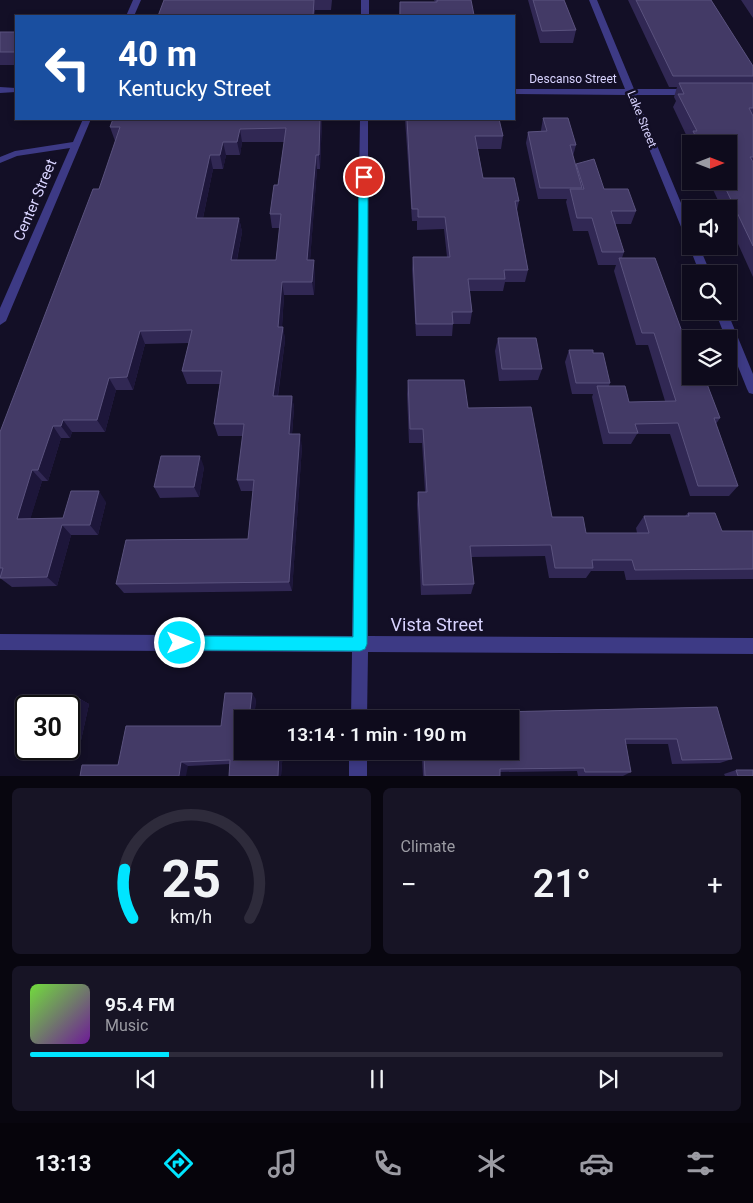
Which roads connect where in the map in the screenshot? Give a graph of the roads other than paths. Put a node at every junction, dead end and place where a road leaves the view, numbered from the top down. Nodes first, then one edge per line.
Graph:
1 (137, 0) edge
2 (365, 0) edge
3 (593, 0) edge
4 (130, 15) edge
5 (365, 15) edge
6 (0, 90) edge
7 (15, 90) edge
8 (515, 92) edge
9 (631, 92) junction
10 (697, 92) edge
11 (86, 120) edge
12 (364, 120) edge
13 (76, 144) junction
14 (0, 160) edge
15 (682, 217) edge
16 (725, 320) edge
17 (0, 321) edge
18 (753, 389) edge
19 (0, 642) edge
20 (360, 644) junction
21 (753, 646) edge
22 (359, 710) edge
23 (358, 760) edge
24 (358, 776) edge

1 - 4 street
2 - 5 street
3 - 9 street, Lake Street
6 - 7 street
8 - 9 street, Descanso Street
9 - 10 street, Descanso Street
9 - 15 street, Lake Street
11 - 13 street, Center Street
12 - 20 street
13 - 14 street
13 - 17 street, Center Street
16 - 18 street
19 - 20 street, Vista Street
20 - 21 street, Vista Street
20 - 22 street
23 - 24 street

